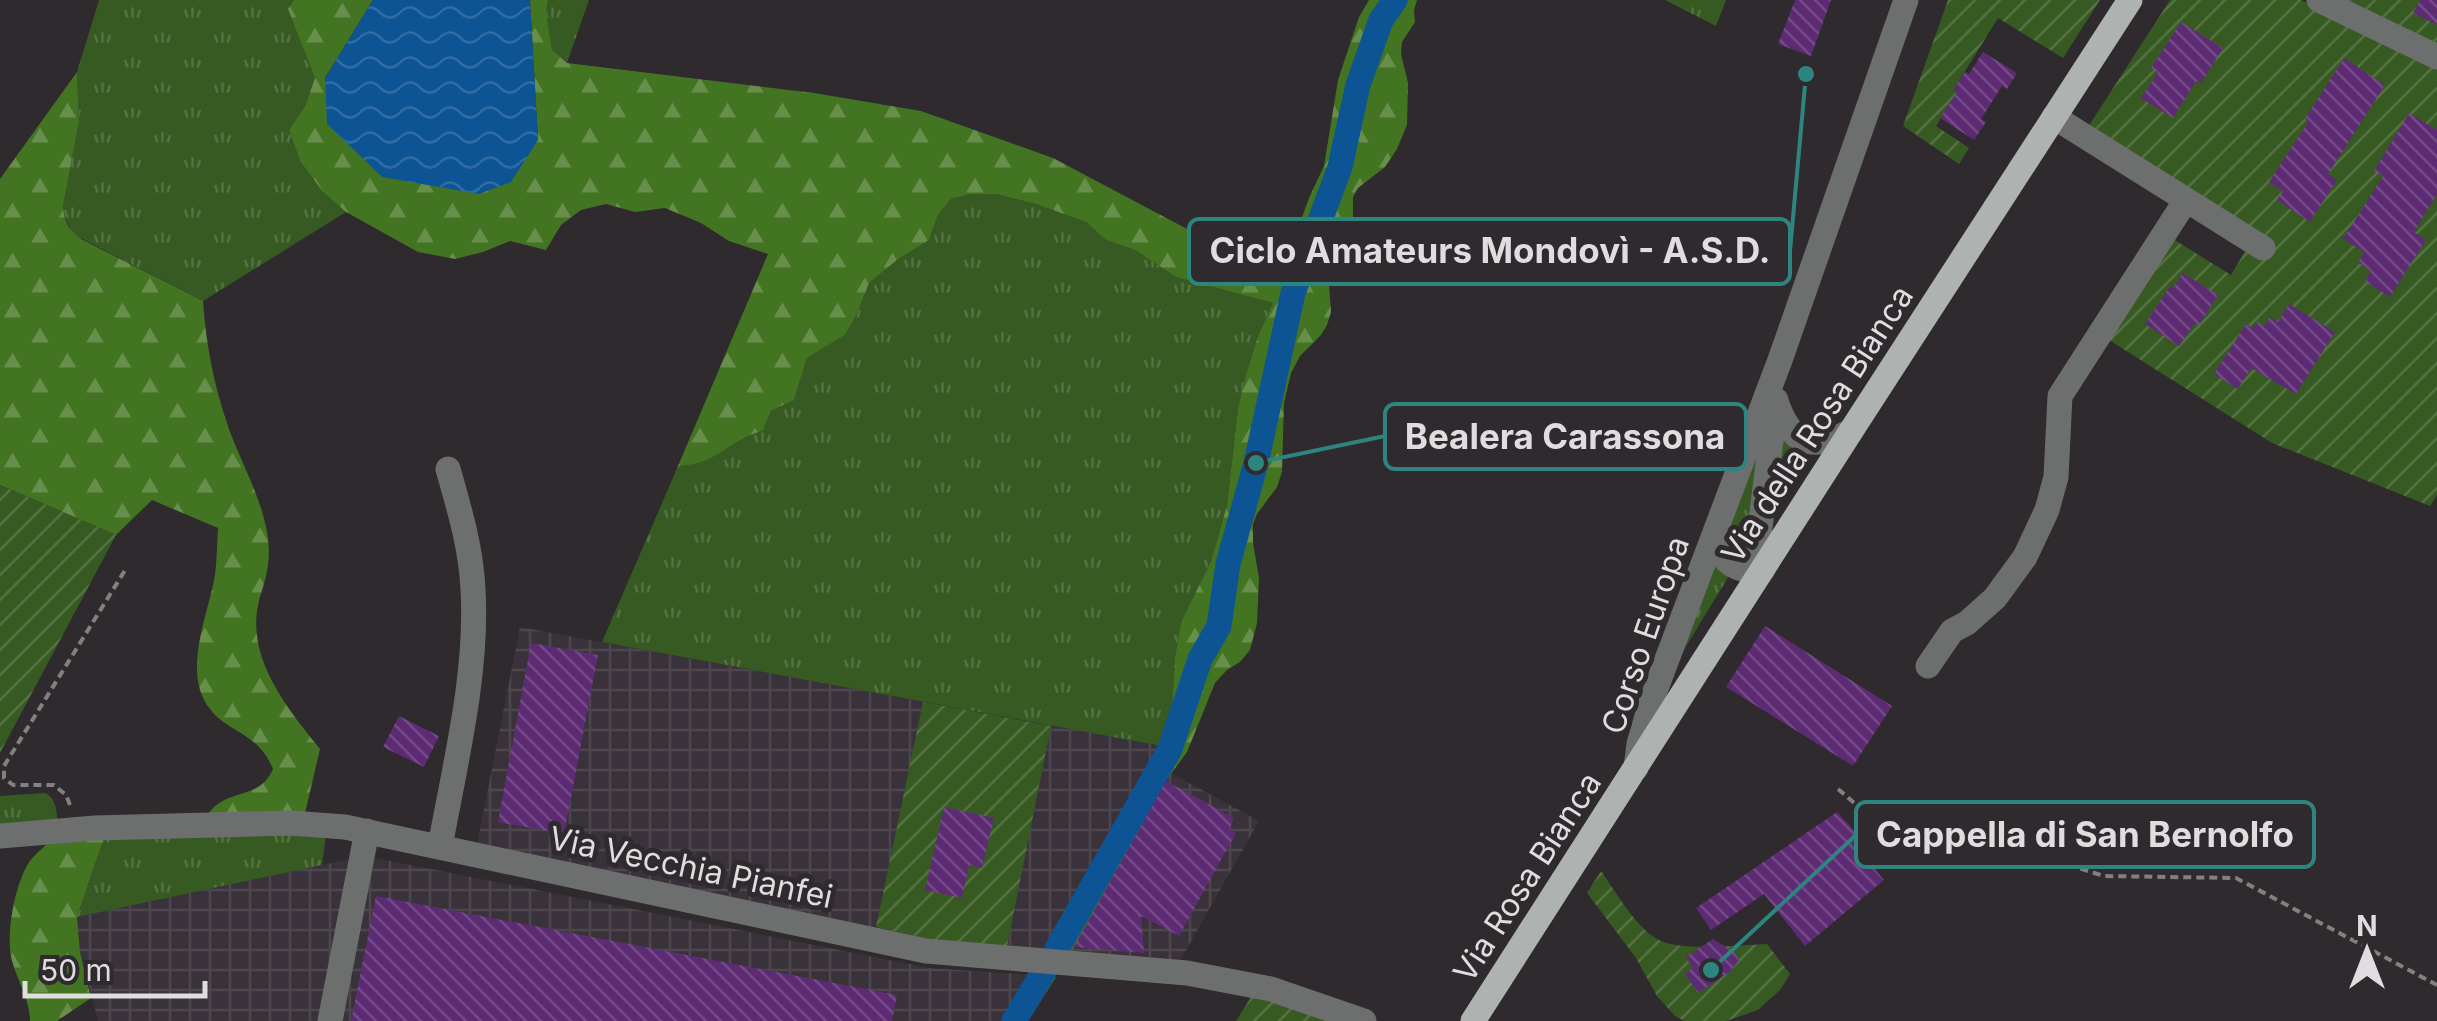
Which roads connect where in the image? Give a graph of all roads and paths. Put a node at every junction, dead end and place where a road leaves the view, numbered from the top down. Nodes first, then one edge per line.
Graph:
1 (1906, 0) edge
2 (2130, 0) edge
3 (2319, 0) edge
4 (2437, 57) edge
5 (2054, 117) junction
6 (2186, 200) junction
7 (2262, 248) dead end
8 (1780, 360) junction
9 (1776, 400) junction
10 (1851, 430) junction
11 (448, 468) dead end
12 (1718, 524) junction
13 (127, 567) dead end
14 (1762, 571) junction
15 (1928, 666) dead end
16 (1636, 768) junction
17 (1838, 788) dead end
18 (74, 830) junction
19 (367, 832) junction
20 (0, 836) edge
21 (440, 847) junction
22 (2437, 985) edge
23 (330, 1021) edge
24 (1364, 1021) edge
25 (1473, 1021) edge

1 - 8 street, Corso Europa
2 - 5 main road, Via della Rosa Bianca
3 - 4 street
5 - 6 street
5 - 10 main road, Via della Rosa Bianca
6 - 7 street
6 - 15 street
8 - 9 street, Corso Europa
8 - 12 street, Corso Europa
9 - 10 street
9 - 14 street, Corso Europa
10 - 14 main road, Via della Rosa Bianca
11 - 21 street
12 - 14 street, Corso Europa
12 - 16 street, Corso Europa
13 - 18 path
14 - 16 main road, Via della Rosa Bianca
16 - 25 main road, Via Rosa Bianca
17 - 22 path
18 - 19 street, Via Vecchia Pianfei
18 - 20 street, Via Vecchia Pianfei
19 - 21 street, Via Vecchia Pianfei
19 - 23 street
21 - 24 street, Via Vecchia Pianfei

